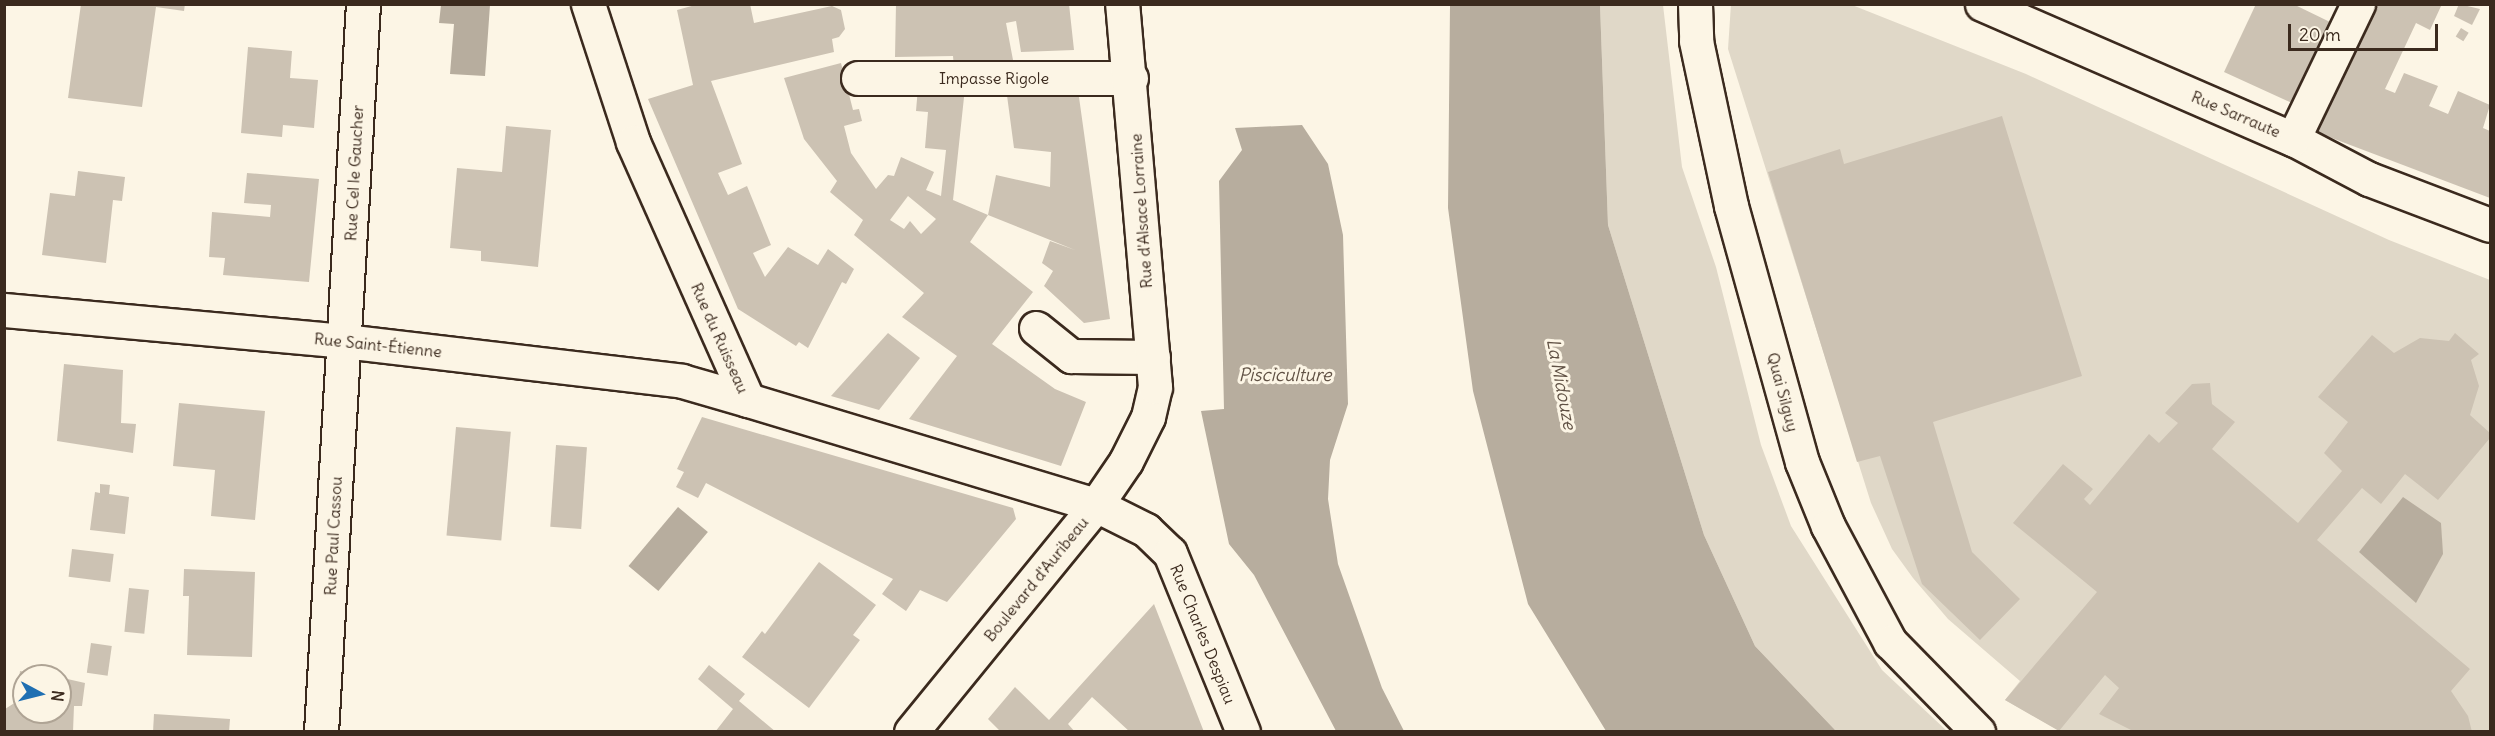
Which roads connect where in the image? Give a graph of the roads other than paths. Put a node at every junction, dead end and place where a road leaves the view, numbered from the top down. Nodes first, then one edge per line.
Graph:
1 (363, 4) edge
2 (588, 4) edge
3 (1122, 4) edge
4 (1695, 4) edge
5 (1982, 4) edge
6 (2358, 4) edge
7 (858, 78) dead end
8 (1131, 78) junction
9 (2293, 139) junction
10 (2490, 225) edge
11 (4, 310) edge
12 (1036, 328) dead end
13 (344, 341) junction
14 (1153, 357) junction
15 (748, 400) junction
16 (1148, 417) joint
17 (1096, 505) junction
18 (321, 732) edge
19 (911, 732) edge
20 (1243, 732) edge
21 (1978, 732) edge

1 - 13 street, Rue Cel le Gaucher
2 - 15 street, Rue du Ruisseau
3 - 8 street, Rue d'Alsace Lorraine
4 - 21 street, Quai Silguy
5 - 9 street, Rue Sarraute
6 - 9 street
7 - 8 street, Impasse Rigole
8 - 14 street, Rue d'Alsace Lorraine
9 - 10 street, Rue Sarraute
11 - 13 street, Rue Saint-Étienne
12 - 14 street
13 - 15 street, Rue Saint-Étienne
13 - 18 street, Rue Paul Cassou
14 - 16 street, Rue d'Alsace Lorraine
15 - 17 street, Rue du Ruisseau
16 - 17 street, Boulevard d'Auribeau
17 - 19 street, Boulevard d'Auribeau
17 - 20 street, Rue Charles Despiau

